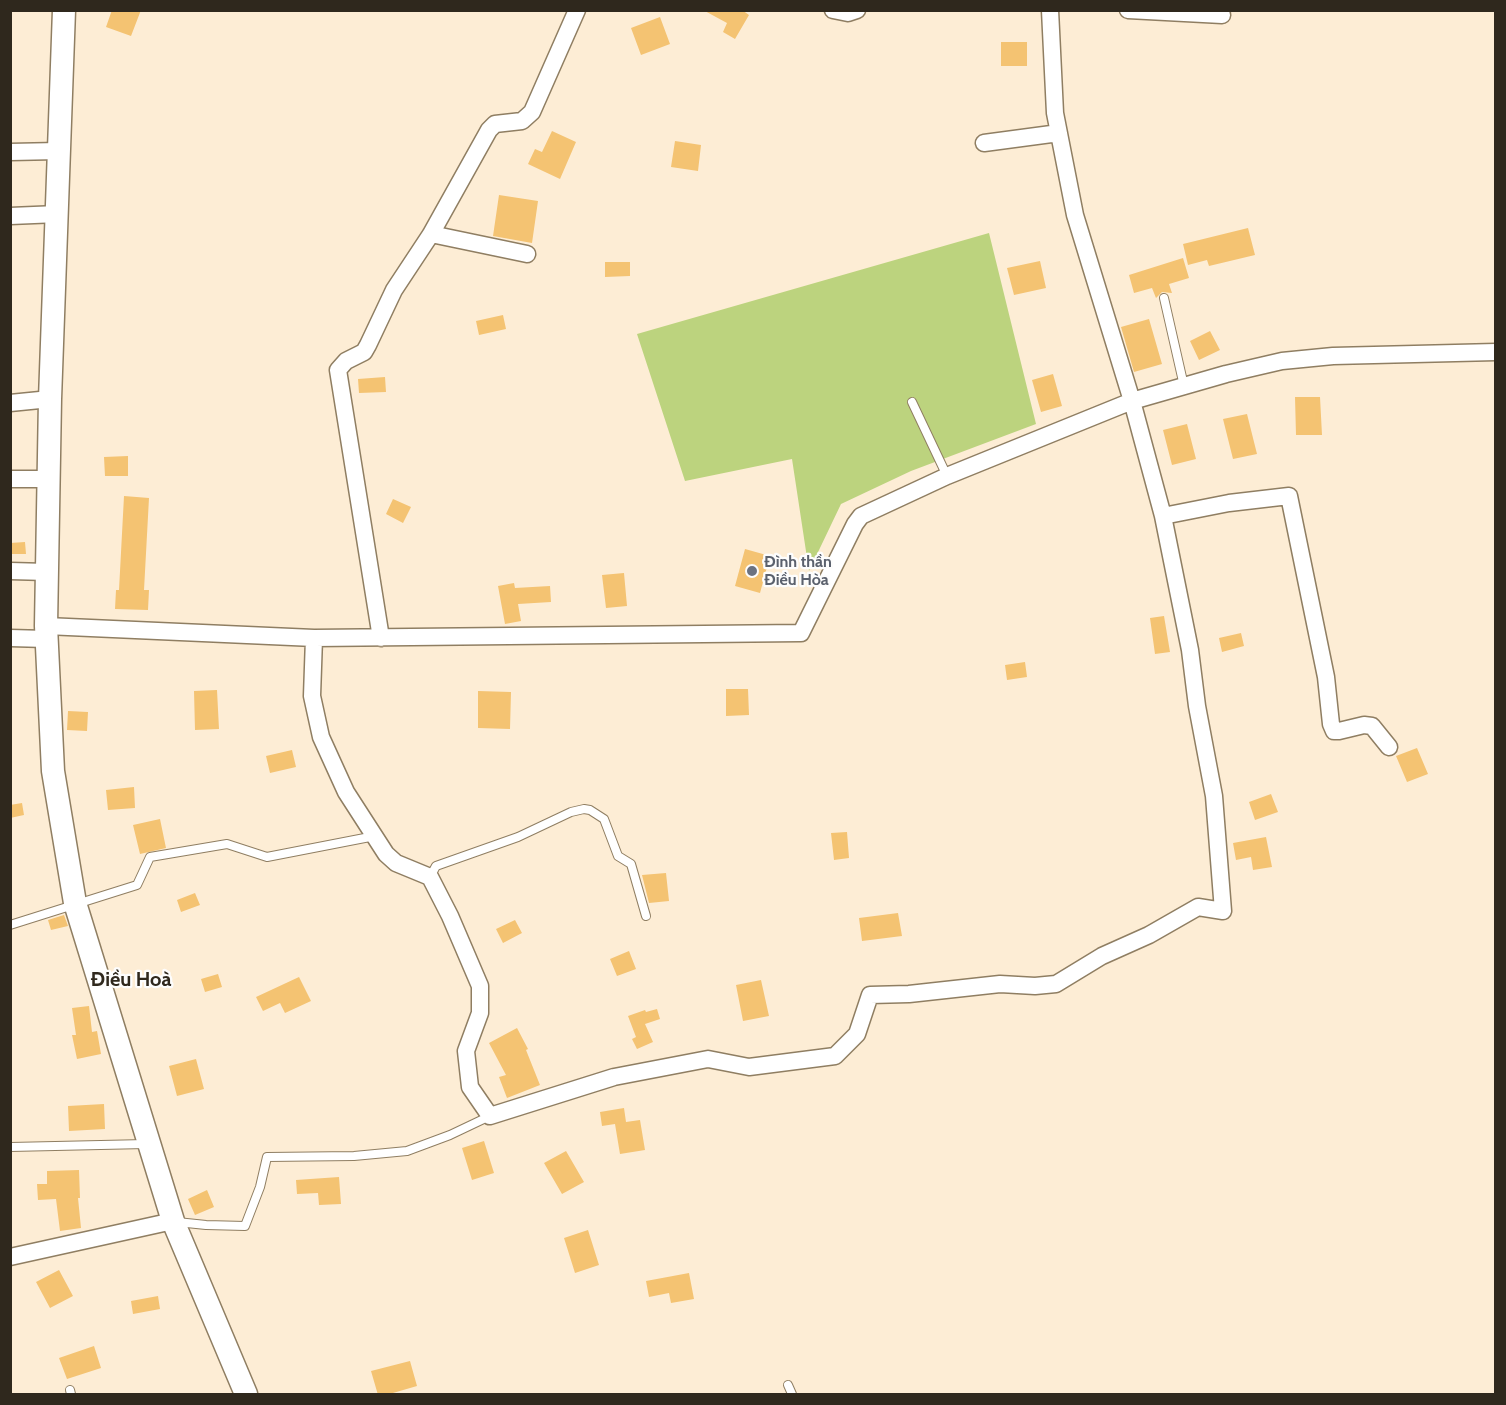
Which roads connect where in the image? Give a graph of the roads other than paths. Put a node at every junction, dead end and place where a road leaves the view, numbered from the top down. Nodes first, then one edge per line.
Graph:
1 (64, 10) edge
2 (577, 10) edge
3 (832, 10) edge
4 (858, 10) edge
5 (1050, 10) edge
6 (1128, 10) edge
7 (1184, 12) edge
8 (1222, 15) dead end
9 (1059, 133) junction
10 (984, 143) dead end
11 (58, 151) junction
12 (10, 152) edge
13 (58, 214) junction
14 (10, 216) edge
15 (431, 234) junction
16 (526, 254) dead end
17 (1164, 298) dead end
18 (1496, 352) edge
19 (1184, 386) junction
20 (50, 399) junction
21 (1132, 401) junction
22 (912, 402) dead end
23 (10, 403) edge
24 (947, 476) junction
25 (12, 479) edge
26 (48, 479) junction
27 (1163, 516) junction
28 (10, 571) edge
29 (46, 572) junction
30 (46, 633) junction
31 (10, 638) edge
32 (314, 638) junction
33 (381, 638) junction
34 (1389, 747) dead end
35 (376, 836) junction
36 (430, 877) junction
37 (75, 903) junction
38 (646, 916) dead end
39 (10, 925) edge
40 (490, 1116) junction
41 (150, 1144) junction
42 (10, 1147) edge
43 (173, 1221) junction
44 (10, 1257) edge
45 (788, 1385) dead end
46 (246, 1395) edge
47 (792, 1395) edge

1 - 11 street
2 - 15 street
3 - 4 street
5 - 9 street
6 - 7 street
7 - 8 street
9 - 10 street
9 - 21 street
11 - 12 street
11 - 13 street
13 - 14 street
13 - 20 street
15 - 16 street
15 - 33 street
17 - 19 lane
18 - 19 street
19 - 21 street
20 - 23 street
20 - 26 street
21 - 24 street
21 - 27 street
22 - 24 lane
24 - 33 street
25 - 26 street
26 - 29 street
27 - 34 street
27 - 40 street
28 - 29 street
29 - 30 street
30 - 31 street
30 - 32 street
30 - 37 street
32 - 33 street
32 - 35 street
35 - 36 street
35 - 37 lane
36 - 38 lane
36 - 40 street
37 - 39 lane
37 - 41 street
40 - 43 lane
41 - 42 lane
41 - 43 street
43 - 44 street
43 - 46 street
45 - 47 lane

